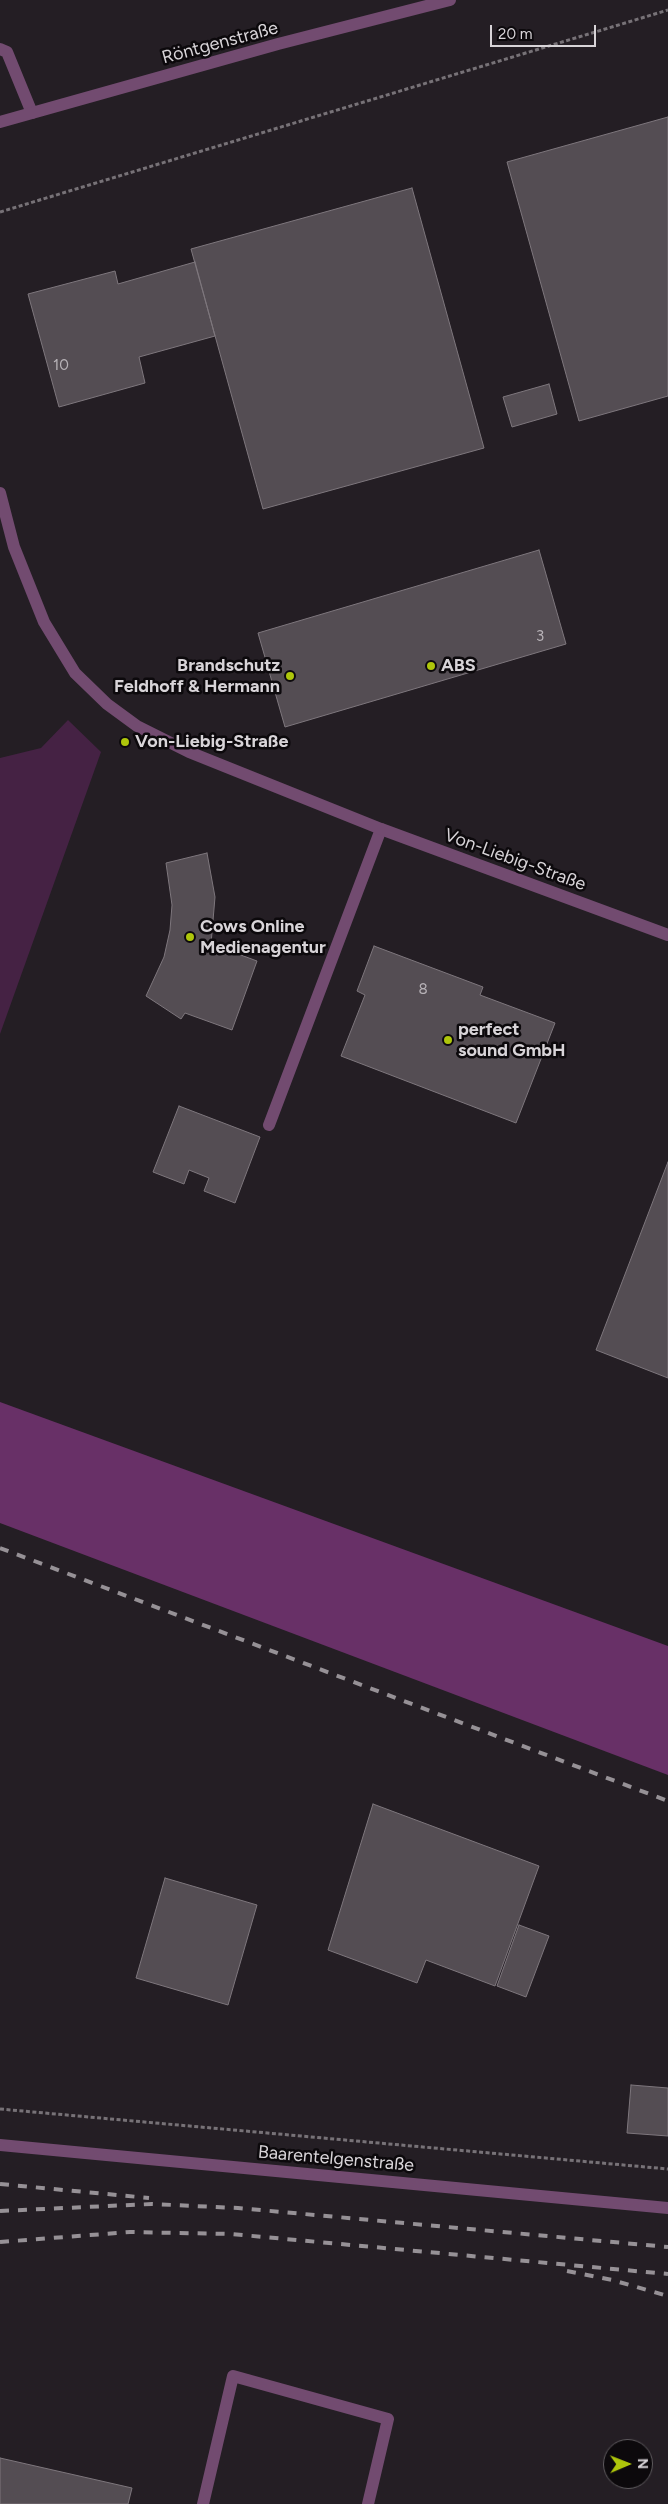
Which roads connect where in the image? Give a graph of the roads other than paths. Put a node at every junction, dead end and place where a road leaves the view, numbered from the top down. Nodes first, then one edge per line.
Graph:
1 (450, 0) edge
2 (419, 4) edge
3 (0, 50) edge
4 (32, 113) junction
5 (0, 122) edge
6 (0, 493) edge
7 (381, 829) junction
8 (668, 935) edge
9 (269, 1125) dead end
10 (0, 2145) edge
11 (668, 2208) edge
12 (203, 2504) edge
13 (368, 2504) edge

1 - 2 street, Röntgenstraße
2 - 4 street, Röntgenstraße
3 - 4 street
4 - 5 street, Röntgenstraße
6 - 7 street, Von-Liebig-Straße
7 - 8 street, Von-Liebig-Straße
7 - 9 street
10 - 11 street, Baarentelgenstraße
12 - 13 street

